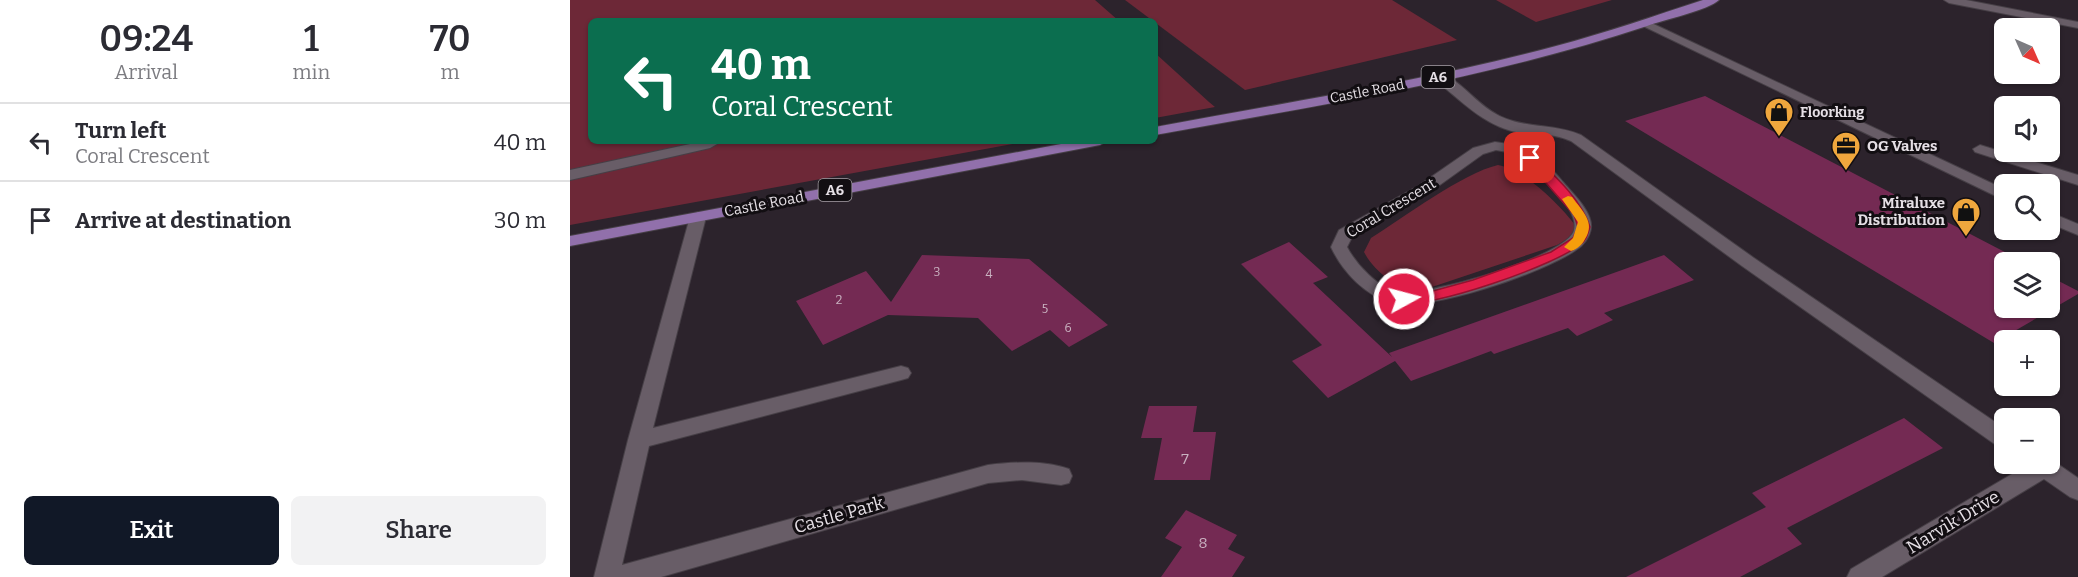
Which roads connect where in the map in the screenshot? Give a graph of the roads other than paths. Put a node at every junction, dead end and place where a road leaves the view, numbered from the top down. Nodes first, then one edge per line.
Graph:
1 (1714, 0) edge
2 (1949, 0) edge
3 (1645, 23) junction
4 (2078, 25) edge
5 (1440, 77) junction
6 (1523, 128) junction
7 (1158, 130) edge
8 (710, 144) dead end
9 (1084, 144) edge
10 (1512, 148) junction
11 (1980, 149) dead end
12 (570, 175) edge
13 (2078, 180) edge
14 (1994, 190) edge
15 (698, 216) junction
16 (2060, 222) edge
17 (2078, 230) edge
18 (570, 241) edge
19 (901, 372) dead end
20 (1994, 432) edge
21 (639, 440) junction
22 (2028, 474) edge
23 (2056, 474) edge
24 (1061, 476) dead end
25 (2078, 490) edge
26 (607, 577) edge
27 (621, 577) edge
28 (1860, 577) edge

1 - 3 main road, Castle Road / A6
2 - 4 street
3 - 5 main road, Castle Road / A6
3 - 14 street
5 - 6 street
5 - 7 main road, Castle Road / A6
6 - 10 street
6 - 20 street
8 - 12 street
9 - 15 main road, Castle Road / A6
10 - 10 street, Coral Crescent
11 - 13 street
15 - 18 main road, Castle Road / A6
15 - 21 street
16 - 17 street
19 - 21 street
21 - 26 street
22 - 28 street, Narvik Drive
23 - 25 street
24 - 27 street, Castle Park

